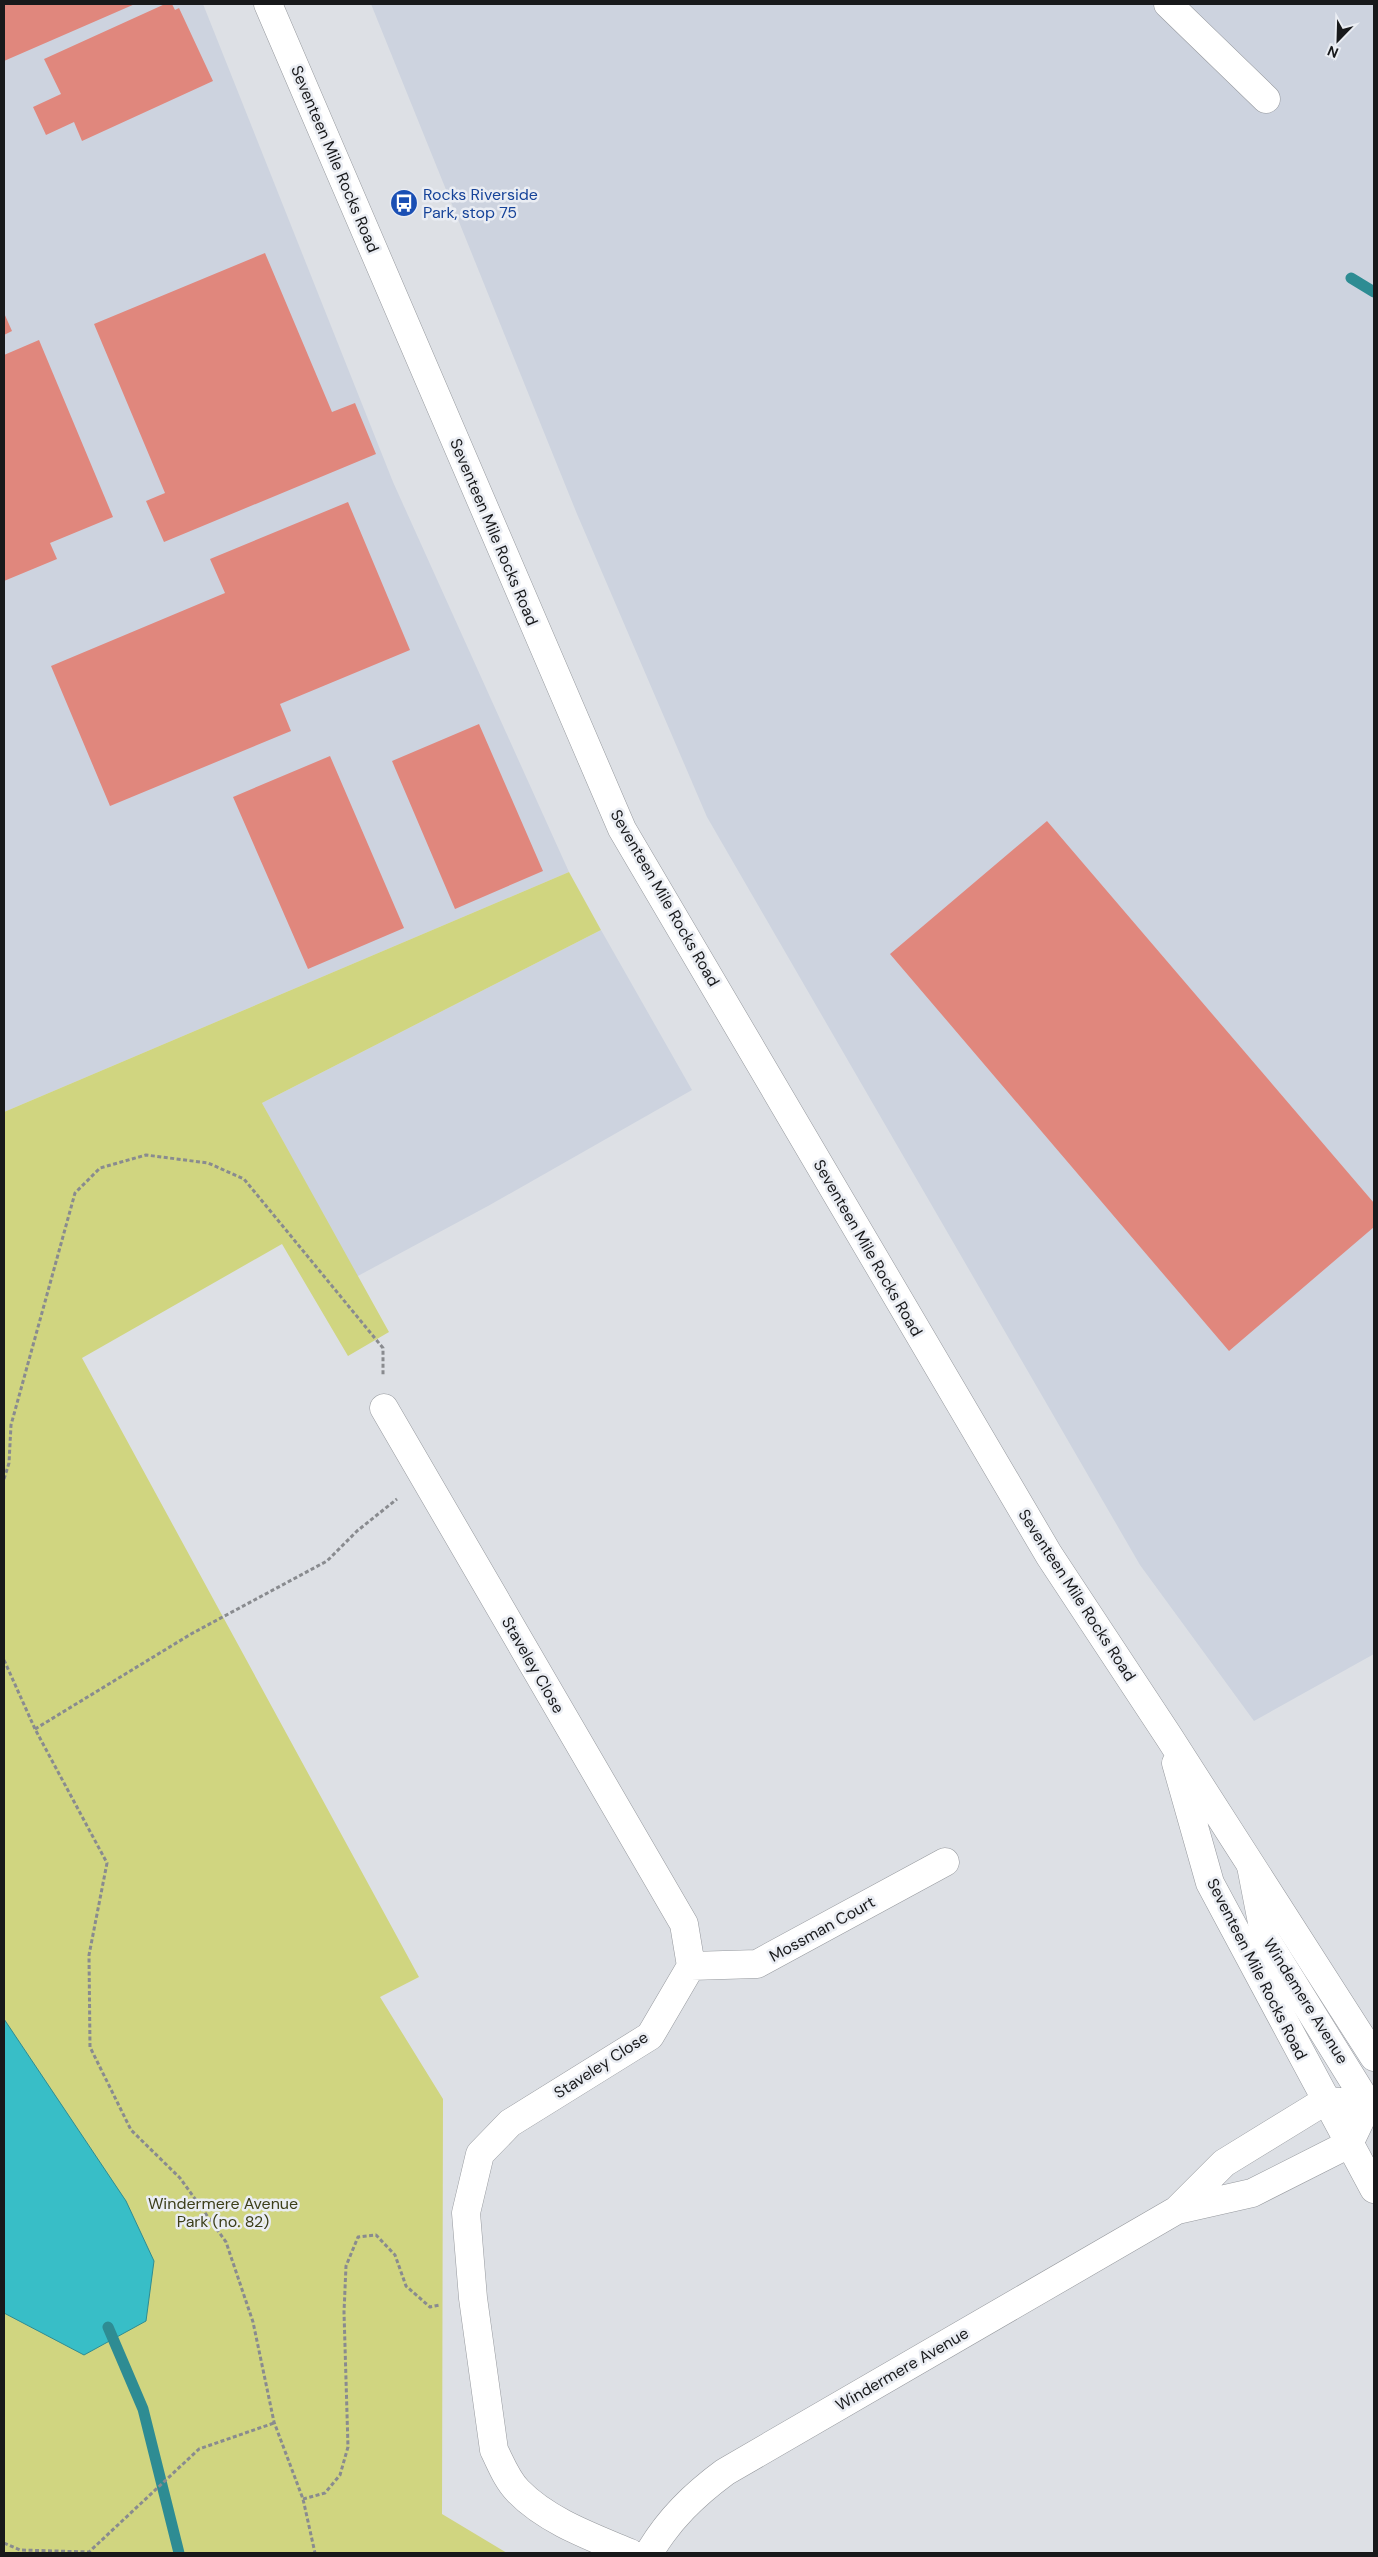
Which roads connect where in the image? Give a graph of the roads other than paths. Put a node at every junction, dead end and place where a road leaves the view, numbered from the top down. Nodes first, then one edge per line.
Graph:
1 (268, 4) edge
2 (1168, 4) edge
3 (1266, 99) dead end
4 (384, 1408) road end
5 (1169, 1737) junction
6 (945, 1862) dead end
7 (1251, 1863) junction
8 (691, 1966) junction
9 (1374, 2057) edge
10 (1325, 2101) junction
11 (1371, 2103) edge
12 (1349, 2144) junction
13 (1374, 2189) edge
14 (1177, 2210) junction
15 (630, 2553) edge
16 (648, 2553) edge

1 - 5 street, Seventeen Mile Rocks Road
2 - 3 street
4 - 8 street, Staveley Close
5 - 7 street, Seventeen Mile Rocks Road
5 - 10 street, Seventeen Mile Rocks Road
6 - 8 street, Mossman Court
7 - 9 street, Seventeen Mile Rocks Road
7 - 11 street, Windemere Avenue
8 - 15 street, Staveley Close
10 - 11 street
10 - 12 street, Seventeen Mile Rocks Road
10 - 14 street
11 - 12 street
12 - 13 street, Seventeen Mile Rocks Road
12 - 14 street
14 - 16 street, Windermere Avenue

